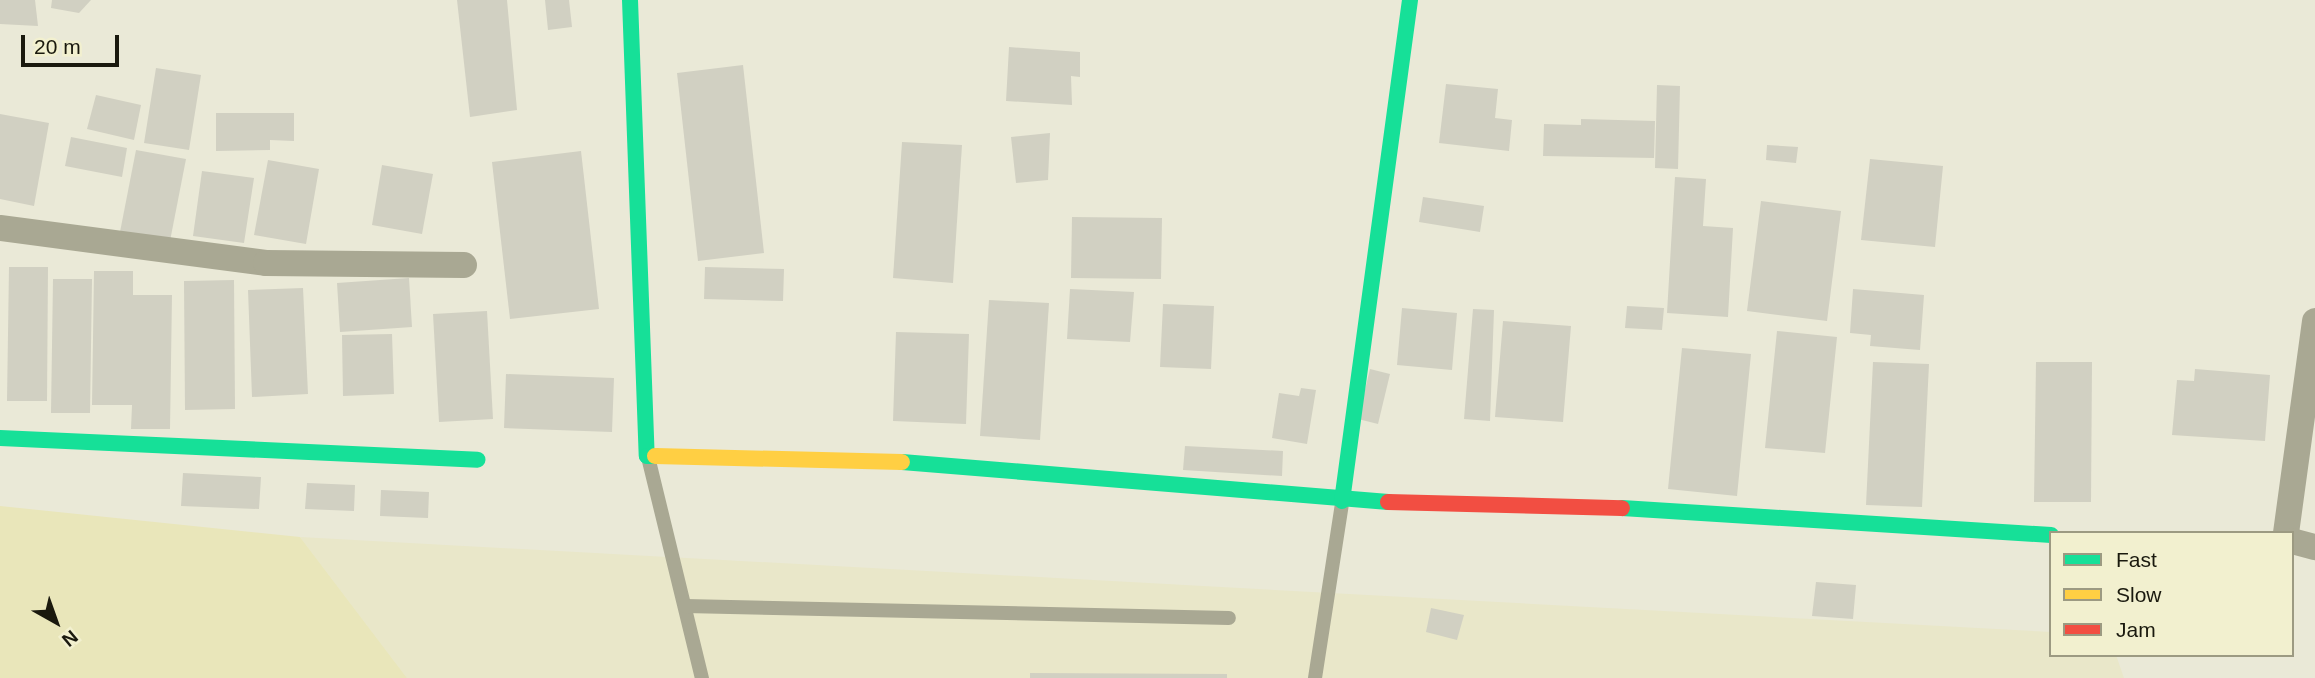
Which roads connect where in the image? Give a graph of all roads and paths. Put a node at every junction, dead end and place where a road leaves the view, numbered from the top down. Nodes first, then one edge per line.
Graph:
1 (629, 0) edge
2 (1410, 0) edge
3 (0, 228) edge
4 (464, 265) dead end
5 (2315, 321) edge
6 (0, 438) edge
7 (648, 456) junction
8 (477, 460) dead end
9 (1342, 500) junction
10 (2286, 531) edge
11 (2049, 535) edge
12 (2294, 542) edge
13 (2315, 547) edge
14 (685, 606) junction
15 (1229, 618) dead end
16 (702, 678) edge
17 (1315, 678) edge

1 - 7 street
2 - 9 street
3 - 4 street
5 - 10 street
6 - 8 street
7 - 9 street
7 - 14 lane
9 - 11 street
9 - 17 lane
12 - 13 street
14 - 15 lane
14 - 16 lane

